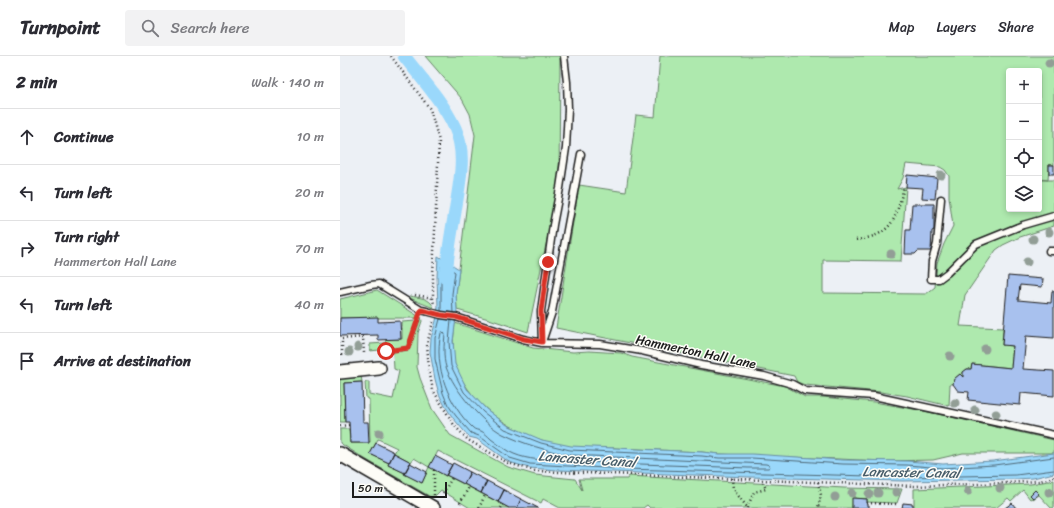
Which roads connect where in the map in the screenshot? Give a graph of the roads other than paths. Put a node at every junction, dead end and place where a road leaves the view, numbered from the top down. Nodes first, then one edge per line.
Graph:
1 (564, 56) edge
2 (581, 154) dead end
3 (941, 199) dead end
4 (1054, 216) edge
5 (340, 292) edge
6 (542, 342) junction
7 (379, 368) dead end
8 (340, 372) edge
9 (1054, 435) edge
10 (340, 454) edge
11 (433, 503) edge

1 - 6 lane
2 - 6 lane
3 - 4 lane
5 - 6 lane, Hammerton Hall Lane, bridge
6 - 9 lane, Hammerton Hall Lane
7 - 8 street
10 - 11 street

